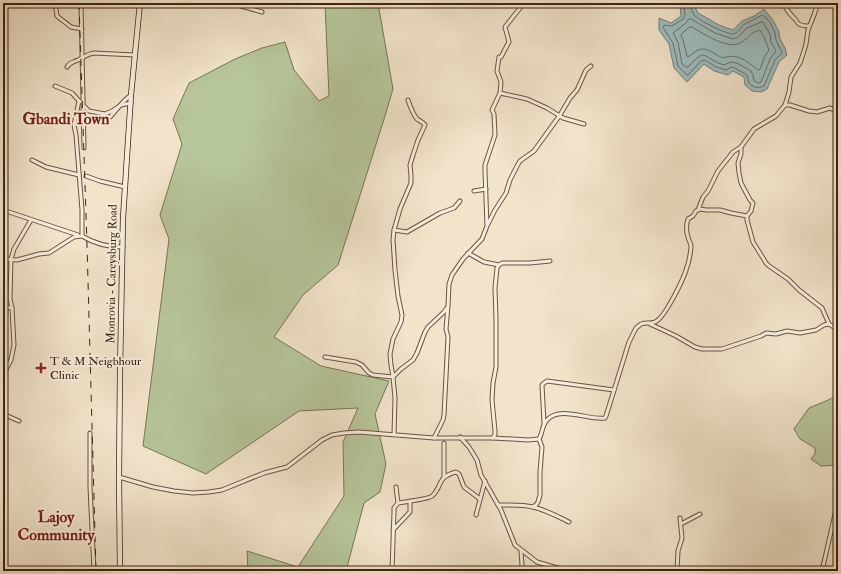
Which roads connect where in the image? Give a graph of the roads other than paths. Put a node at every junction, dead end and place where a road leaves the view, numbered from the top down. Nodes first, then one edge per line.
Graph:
1 (55, 3) edge
2 (81, 3) edge
3 (140, 3) edge
4 (230, 3) edge
5 (524, 3) edge
6 (784, 3) edge
7 (818, 3) edge
8 (262, 12) dead end
9 (807, 27) junction
10 (82, 30) junction
11 (135, 55) junction
12 (82, 57) junction
13 (591, 66) dead end
14 (67, 67) dead end
15 (56, 86) dead end
16 (500, 93) junction
17 (131, 96) junction
18 (408, 100) dead end
19 (79, 101) junction
20 (131, 102) junction
21 (121, 105) junction
22 (785, 105) junction
23 (84, 106) junction
24 (838, 112) edge
25 (560, 115) junction
26 (584, 124) dead end
27 (84, 125) junction
28 (741, 147) junction
29 (84, 148) dead end
30 (32, 160) dead end
31 (79, 175) junction
32 (86, 176) dead end
33 (125, 187) junction
34 (486, 189) junction
35 (474, 191) dead end
36 (460, 201) dead end
37 (3, 210) edge
38 (698, 210) junction
39 (747, 216) junction
40 (32, 220) junction
41 (488, 226) junction
42 (394, 230) junction
43 (82, 236) junction
44 (123, 247) junction
45 (468, 253) junction
46 (3, 259) edge
47 (11, 260) junction
48 (550, 261) dead end
49 (499, 265) junction
50 (3, 307) edge
51 (12, 308) junction
52 (446, 312) junction
53 (650, 324) junction
54 (829, 324) junction
55 (838, 330) edge
56 (325, 357) dead end
57 (3, 375) edge
58 (393, 377) junction
59 (614, 390) junction
60 (3, 414) edge
61 (19, 421) dead end
62 (544, 424) junction
63 (90, 433) dead end
64 (394, 435) junction
65 (460, 437) junction
66 (434, 438) junction
67 (493, 438) junction
68 (539, 439) junction
69 (444, 443) dead end
70 (119, 477) junction
71 (444, 477) junction
72 (485, 482) junction
73 (396, 487) dead end
74 (480, 499) junction
75 (410, 501) junction
76 (838, 501) edge
77 (398, 503) junction
78 (498, 505) junction
79 (532, 507) junction
80 (700, 514) dead end
81 (476, 515) dead end
82 (680, 518) dead end
83 (569, 522) dead end
84 (681, 524) junction
85 (393, 530) junction
86 (521, 551) junction
87 (559, 569) edge
88 (94, 571) edge
89 (120, 571) edge
90 (392, 571) edge
91 (520, 571) edge
92 (568, 571) edge
93 (677, 571) edge
94 (822, 571) edge

1 - 10 street
2 - 10 street
3 - 11 main road, Monrovia - Careysburg Road
4 - 8 street
5 - 16 street
6 - 9 street
7 - 9 street
9 - 22 street
10 - 12 street
11 - 12 street
11 - 17 main road, Monrovia - Careysburg Road
12 - 14 street
12 - 23 street
13 - 25 street
15 - 19 street
16 - 25 street
16 - 34 street
17 - 20 main road, Monrovia - Careysburg Road
17 - 21 street
18 - 42 street
19 - 23 street
19 - 31 street
20 - 21 street
20 - 33 main road, Monrovia - Careysburg Road
21 - 23 street
21 - 27 street
22 - 24 street
22 - 28 street
23 - 27 street
25 - 26 street
25 - 41 street
27 - 29 street
28 - 38 street
28 - 39 street
30 - 31 street
31 - 43 street
32 - 33 street
33 - 44 main road, Monrovia - Careysburg Road
34 - 35 street
34 - 41 street
36 - 42 street
37 - 40 street
38 - 39 street
38 - 53 street
39 - 54 street
40 - 43 street
40 - 47 street
41 - 45 street
42 - 58 street
43 - 44 street
43 - 47 street
44 - 70 main road, Monrovia - Careysburg Road
45 - 49 street
45 - 52 street
46 - 47 street
47 - 51 street
48 - 49 street
49 - 67 street
50 - 51 street
51 - 57 street
52 - 58 street
52 - 66 street
53 - 54 street
53 - 59 street
54 - 55 street
56 - 58 street
58 - 64 street
59 - 62 street
59 - 62 street
60 - 61 street
62 - 68 street
63 - 88 street
64 - 66 street
64 - 70 street
65 - 66 street
65 - 67 street
65 - 72 street
67 - 68 street
68 - 79 street
69 - 71 street
70 - 89 main road, Monrovia - Careysburg Road
71 - 74 street
71 - 75 street
72 - 74 street
72 - 78 street
73 - 77 street
74 - 81 street
75 - 77 street
75 - 85 street
76 - 94 street
77 - 85 street
78 - 79 street
78 - 86 street
79 - 83 street
80 - 84 street
82 - 84 street
84 - 93 street
85 - 90 street
86 - 87 street
86 - 91 street
87 - 92 street

